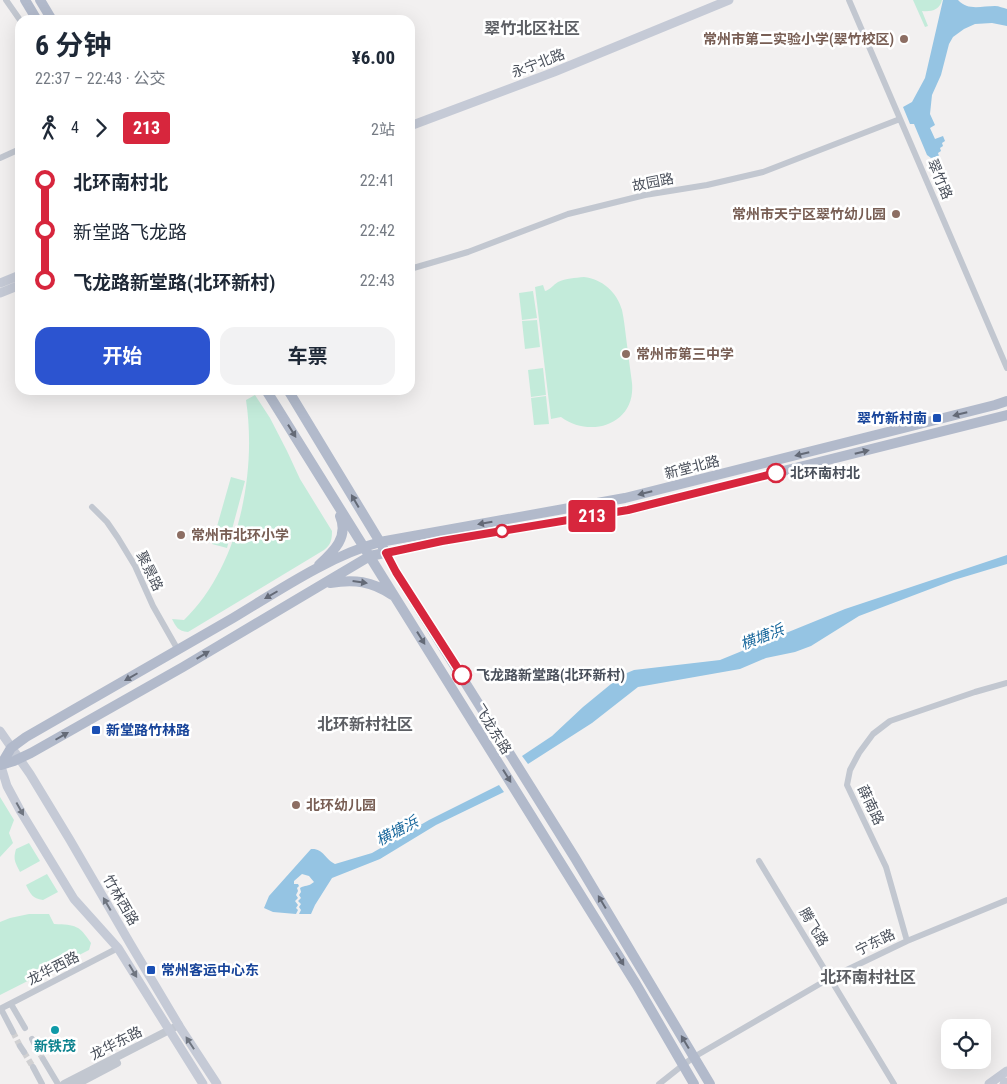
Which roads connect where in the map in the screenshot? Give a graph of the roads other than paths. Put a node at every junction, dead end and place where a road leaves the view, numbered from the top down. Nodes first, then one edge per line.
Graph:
1 (6, 0) edge
2 (25, 0) edge
3 (40, 0) edge
4 (729, 0) edge
5 (850, 0) edge
6 (16, 15) edge
7 (34, 15) edge
8 (49, 15) edge
9 (900, 119) junction
10 (415, 124) edge
11 (15, 151) edge
12 (0, 158) edge
13 (415, 268) edge
14 (15, 277) edge
15 (0, 283) edge
16 (15, 287) edge
17 (0, 293) edge
18 (1007, 368) edge
19 (269, 395) edge
20 (291, 395) edge
21 (1007, 401) edge
22 (1007, 415) edge
23 (334, 499) junction
24 (92, 507) dead end
25 (380, 542) junction
26 (364, 547) junction
27 (386, 553) junction
28 (370, 556) junction
29 (314, 571) junction
30 (322, 584) junction
31 (395, 597) junction
32 (178, 650) junction
33 (1007, 682) edge
34 (0, 731) edge
35 (11, 748) junction
36 (16, 760) junction
37 (0, 764) edge
38 (759, 861) dead end
39 (1007, 900) edge
40 (907, 941) junction
41 (118, 948) junction
42 (830, 978) junction
43 (11, 1004) junction
44 (0, 1009) edge
45 (180, 1027) junction
46 (26, 1028) dead end
47 (13, 1032) tunnel mouth
48 (170, 1032) junction
49 (32, 1039) dead end
50 (36, 1046) tunnel mouth
51 (694, 1058) junction
52 (43, 1060) tunnel mouth
53 (683, 1065) junction
54 (33, 1067) tunnel mouth
55 (1007, 1071) edge
56 (42, 1084) edge
57 (58, 1084) edge
58 (64, 1084) edge
59 (77, 1084) edge
60 (203, 1084) edge
61 (216, 1084) edge
62 (659, 1084) edge
63 (694, 1084) edge
64 (710, 1084) edge
65 (894, 1084) edge
66 (988, 1084) edge

1 - 6 street
2 - 7 main road
3 - 8 main road
4 - 10 main road, 永宁北路
5 - 9 street, 翠竹路
9 - 13 street, 故园路
9 - 18 street, 翠竹路
11 - 12 street
14 - 15 main road
16 - 17 main road
19 -> 23 main road, 飞龙东路
25 -> 20 main road, 飞龙东路
21 -> 25 main road, 新堂北路
27 -> 22 main road, 新堂北路
23 - 26 main road, 飞龙东路
23 - 29 main road
24 - 32 street, 聚景路
25 - 26 main road, 新堂北路
25 - 27 main road, 飞龙东路
26 - 28 main road, 飞龙东路
26 - 29 main road, 新堂北路
27 - 28 main road, 新堂北路
51 -> 27 main road, 飞龙东路
28 - 30 main road, 新堂北路
28 - 31 main road, 飞龙东路
29 -> 32 main road
30 -> 31 main road
36 -> 30 main road, 新堂北路
31 -> 53 main road, 飞龙东路
32 -> 35 main road
33 - 40 street, 薛南路
34 - 35 main road, 竹林西路
35 - 36 main road, 竹林西路
35 - 37 main road
36 - 37 main road, 新堂北路
45 -> 36 main road, 竹林西路
37 -> 41 main road, 竹林西路
38 - 42 street, 腾飞路
39 - 40 street, 宁东路
40 - 42 street, 宁东路
41 - 43 street, 龙华西路
41 -> 48 main road, 竹林西路
42 - 51 street, 宁东路
42 - 65 street, 腾飞路
43 - 44 street, 龙华西路
43 - 46 street
44 - 47 street
45 - 48 street, 龙华东路
61 -> 45 main road, 竹林西路
48 - 58 street, 龙华东路
48 - 59 street, 龙华东路
48 - 60 main road, 竹林西路
49 - 50 street
51 - 53 street, 宁东路
51 - 64 main road, 飞龙东路
52 - 57 street
53 - 62 street, 宁东路
53 - 63 main road, 飞龙东路
54 - 56 street
55 - 66 main road

